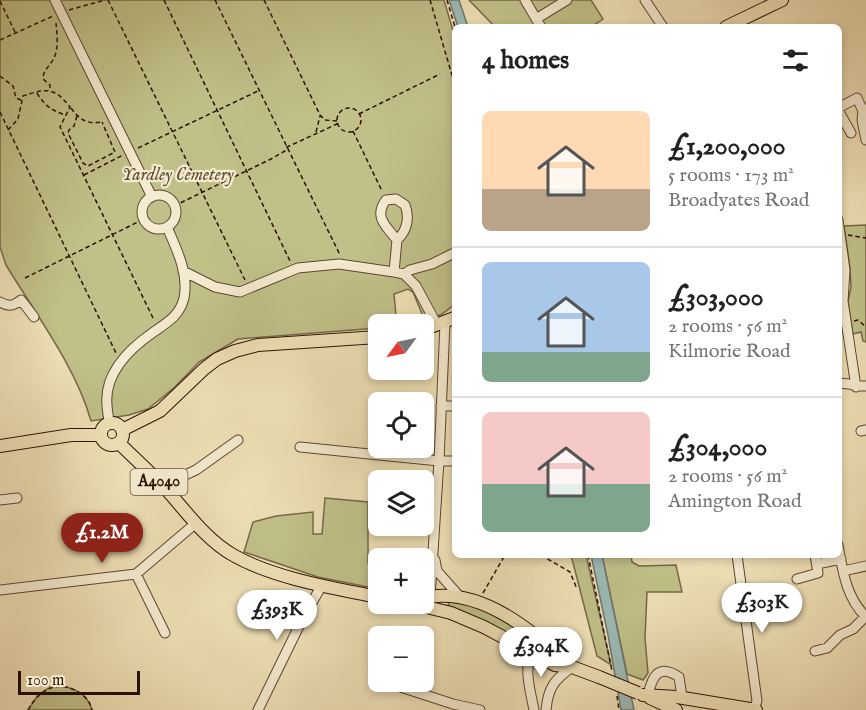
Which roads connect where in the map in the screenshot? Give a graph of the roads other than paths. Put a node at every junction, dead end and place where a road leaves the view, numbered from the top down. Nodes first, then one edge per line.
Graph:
1 (55, 0) edge
2 (525, 0) edge
3 (567, 0) edge
4 (645, 0) edge
5 (782, 0) edge
6 (538, 23) edge
7 (661, 24) edge
8 (732, 24) edge
9 (842, 107) edge
10 (865, 110) edge
11 (842, 116) edge
12 (851, 133) dead end
13 (865, 138) edge
14 (152, 197) junction
15 (167, 227) junction
16 (397, 240) junction
17 (452, 254) edge
18 (842, 256) edge
19 (183, 271) junction
20 (399, 273) junction
21 (842, 297) edge
22 (0, 302) edge
23 (842, 305) edge
24 (34, 317) dead end
25 (446, 322) edge
26 (368, 338) edge
27 (842, 384) edge
28 (861, 386) edge
29 (441, 406) junction
30 (452, 406) edge
31 (109, 423) junction
32 (122, 430) junction
33 (101, 435) junction
34 (238, 440) dead end
35 (119, 443) junction
36 (0, 446) edge
37 (300, 447) dead end
38 (452, 461) edge
39 (439, 462) junction
40 (167, 490) junction
41 (17, 498) dead end
42 (0, 500) edge
43 (196, 523) junction
44 (433, 545) junction
45 (433, 548) edge
46 (737, 558) edge
47 (841, 559) joint
48 (817, 564) edge
49 (866, 566) edge
50 (843, 571) junction
51 (136, 574) junction
52 (797, 579) dead end
53 (322, 585) junction
54 (0, 590) edge
55 (368, 595) edge
56 (434, 597) edge
57 (460, 597) junction
58 (434, 602) edge
59 (434, 609) edge
60 (451, 613) junction
61 (865, 617) edge
62 (165, 633) dead end
63 (539, 639) junction
64 (815, 651) dead end
65 (532, 653) junction
66 (572, 667) junction
67 (416, 692) edge
68 (643, 695) junction
69 (682, 697) junction
70 (258, 710) edge
71 (480, 710) edge
72 (534, 710) edge
73 (546, 710) edge
74 (676, 710) edge
75 (754, 710) edge

1 - 14 street
2 - 6 street
3 - 6 street
4 - 7 street
5 - 8 main road
9 - 10 street
10 - 13 street
11 - 12 street
14 - 15 street
14 - 15 street
15 - 19 street
16 - 16 street
16 - 20 street
17 - 20 street
18 - 21 street
19 - 20 street
19 - 31 street
20 - 25 street
22 - 24 street
23 - 28 street
25 - 29 street
26 - 32 main road
27 - 28 street
29 - 30 street
29 - 39 street
31 - 32 main road
31 - 33 main road
32 - 35 main road
33 - 35 main road, A4040
33 - 36 main road, A4040
34 - 40 street
35 - 40 main road, A4040
37 - 39 street
38 - 39 street
39 - 44 street
40 - 43 main road, A4040
41 - 42 street
43 - 51 street
43 - 53 main road, A4040
44 - 45 street
44 - 57 street
46 - 75 street
47 - 48 street
47 - 50 street
48 - 52 street
49 - 50 street
50 - 61 street
51 - 54 street
51 - 62 street
53 - 55 main road, A4040
53 - 70 street
56 - 57 main road
57 - 63 main road
58 - 60 main road
59 - 60 main road
60 - 65 main road
61 - 64 street
63 - 65 main road
63 - 66 main road
65 - 66 main road
65 - 72 street
66 - 68 main road, bridge
66 - 73 street
67 - 71 street
68 - 69 main road
68 - 69 street
68 - 74 main road
69 - 75 main road

